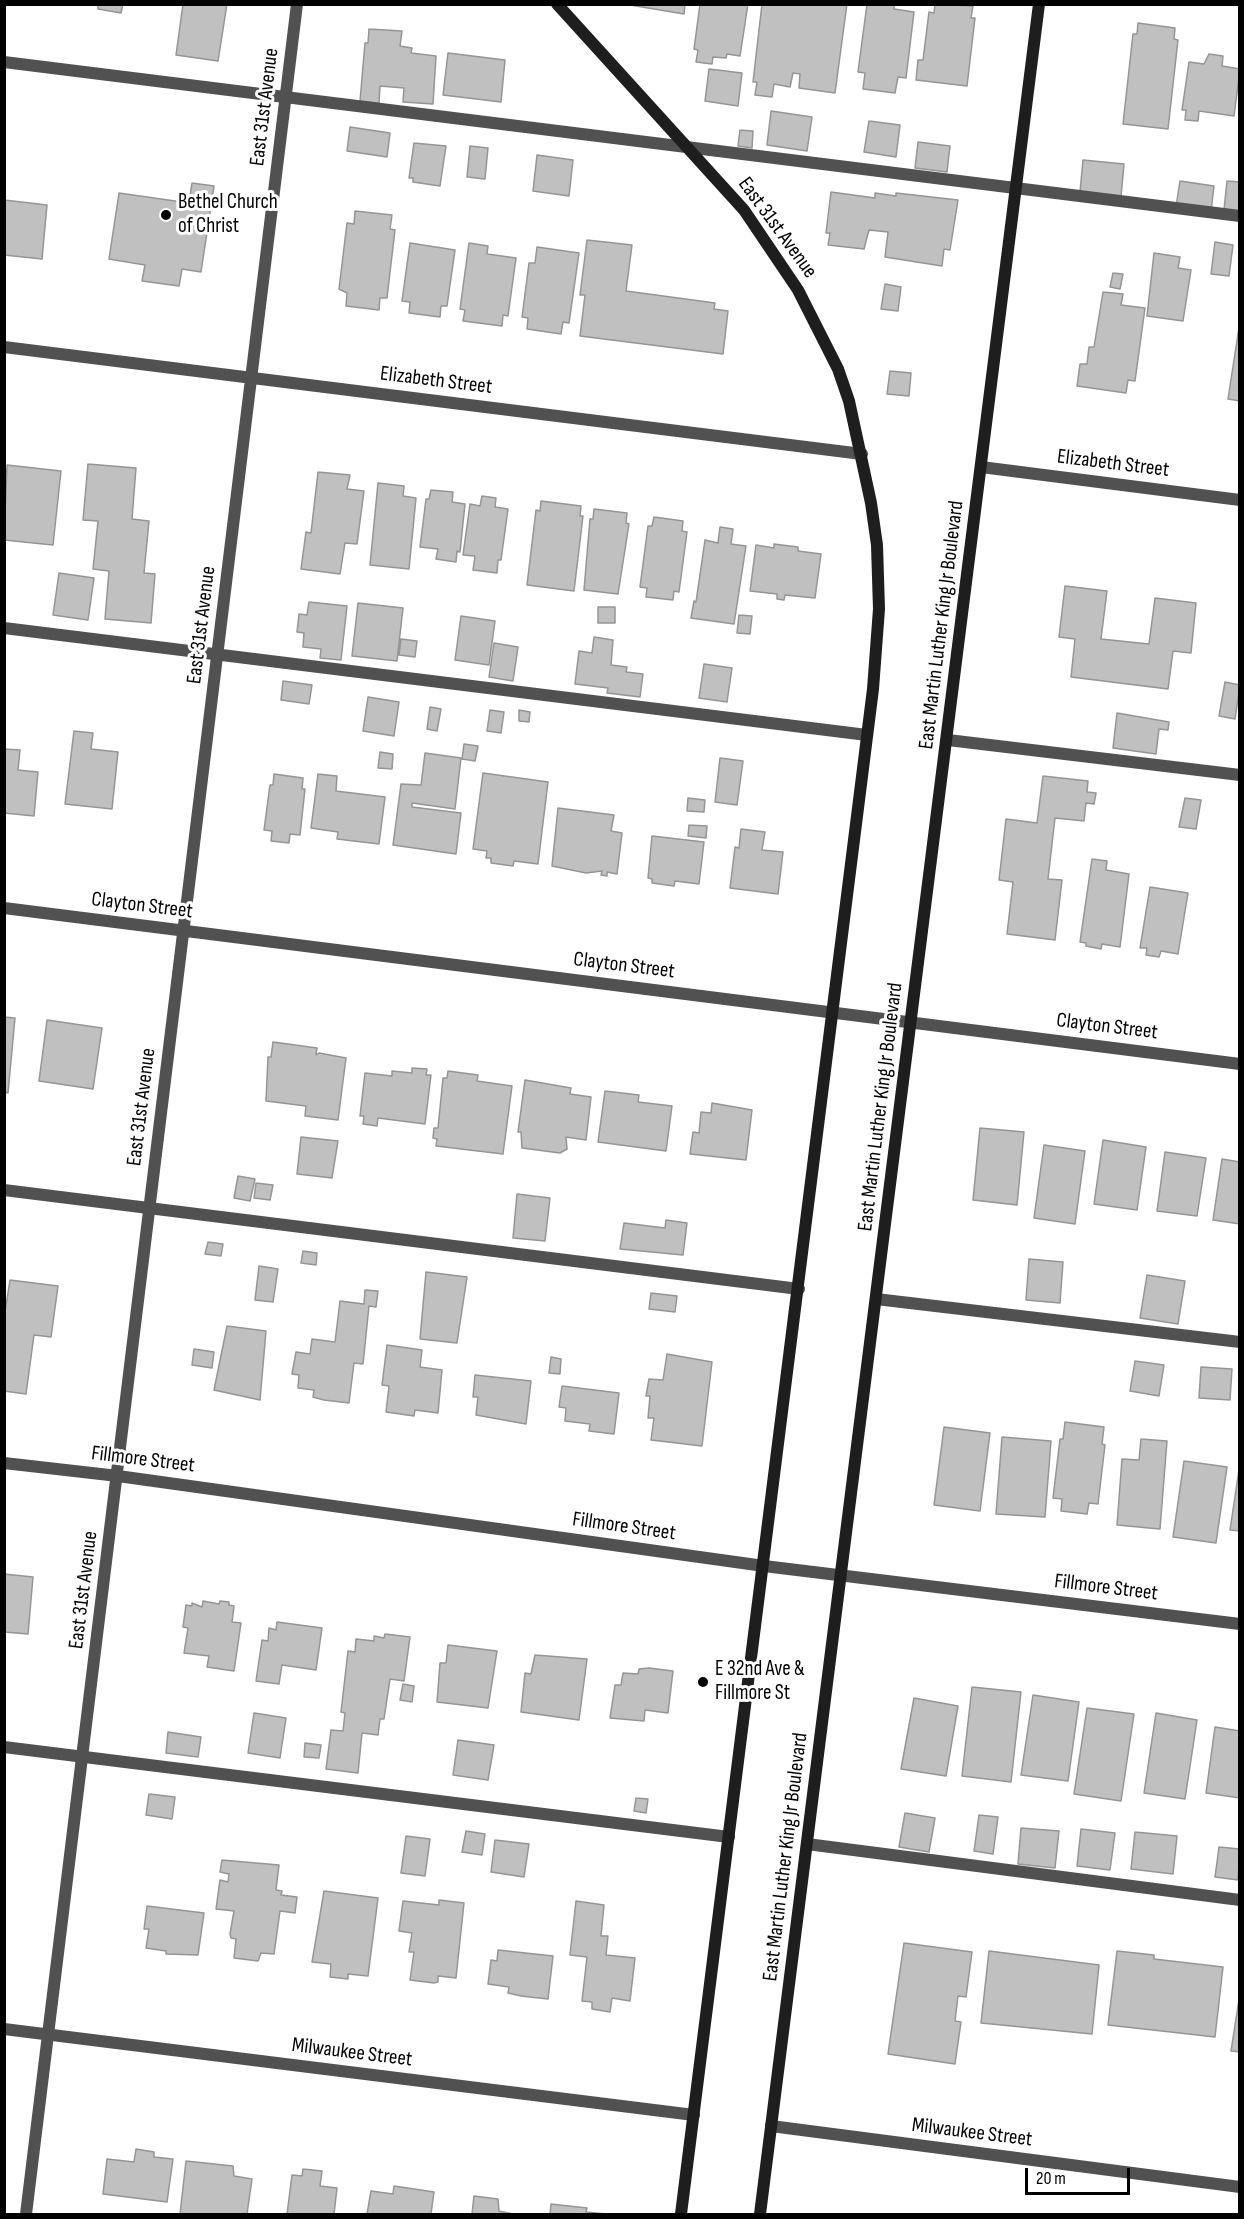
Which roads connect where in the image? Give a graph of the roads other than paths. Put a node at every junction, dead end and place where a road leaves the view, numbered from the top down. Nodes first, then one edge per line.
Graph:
1 (297, 4) edge
2 (558, 4) edge
3 (1039, 4) edge
4 (4, 62) edge
5 (286, 97) junction
6 (687, 146) junction
7 (1016, 187) junction
8 (1239, 216) edge
9 (4, 347) edge
10 (252, 378) junction
11 (862, 454) junction
12 (981, 467) junction
13 (1239, 500) edge
14 (4, 628) edge
15 (218, 654) junction
16 (867, 735) junction
17 (948, 740) junction
18 (1239, 775) edge
19 (4, 908) edge
20 (184, 931) junction
21 (834, 1012) junction
22 (911, 1023) junction
23 (1239, 1064) edge
24 (4, 1190) edge
25 (150, 1208) junction
26 (799, 1289) junction
27 (876, 1299) junction
28 (1239, 1342) edge
29 (4, 1463) edge
30 (118, 1476) junction
31 (764, 1566) junction
32 (841, 1575) junction
33 (1239, 1624) edge
34 (4, 1747) edge
35 (82, 1756) junction
36 (729, 1837) junction
37 (807, 1844) junction
38 (1239, 1900) edge
39 (4, 2029) edge
40 (48, 2035) junction
41 (694, 2115) junction
42 (771, 2126) junction
43 (1239, 2187) edge
44 (26, 2214) edge
45 (681, 2214) edge
46 (760, 2214) edge

1 - 5 street, East 31st Avenue
2 - 6 main road, East 31st Avenue
3 - 7 main road, East Martin Luther King Jr Boulevard
4 - 5 street
5 - 6 street
5 - 10 street, East 31st Avenue
6 - 7 street
6 - 11 main road, East 31st Avenue
7 - 8 street
7 - 12 main road, East Martin Luther King Jr Boulevard
9 - 10 street, Elizabeth Street
10 - 11 street, Elizabeth Street
10 - 15 street, East 31st Avenue
11 - 16 main road
12 - 13 street, Elizabeth Street
12 - 17 main road, East Martin Luther King Jr Boulevard
14 - 15 street
15 - 16 street
15 - 20 street, East 31st Avenue
16 - 21 main road
17 - 18 street
17 - 22 main road, East Martin Luther King Jr Boulevard
19 - 20 street, Clayton Street
20 - 21 street, Clayton Street
20 - 25 street, East 31st Avenue
21 - 22 street, Clayton Street
21 - 26 main road
22 - 23 street, Clayton Street
22 - 27 main road, East Martin Luther King Jr Boulevard
24 - 25 street
25 - 26 street
25 - 30 street, East 31st Avenue
26 - 31 main road
27 - 28 street
27 - 32 main road, East Martin Luther King Jr Boulevard
29 - 30 street, Fillmore Street
30 - 31 street, Fillmore Street
30 - 35 street, East 31st Avenue
31 - 32 street, Fillmore Street
31 - 36 main road
32 - 33 street, Fillmore Street
32 - 37 main road, East Martin Luther King Jr Boulevard
34 - 35 street
35 - 36 street
35 - 40 street, East 31st Avenue
36 - 41 main road
37 - 38 street
37 - 42 main road, East Martin Luther King Jr Boulevard
39 - 40 street, Milwaukee Street
40 - 41 street, Milwaukee Street
40 - 44 street, East 31st Avenue
41 - 45 main road
42 - 43 street, Milwaukee Street
42 - 46 main road, East Martin Luther King Jr Boulevard

